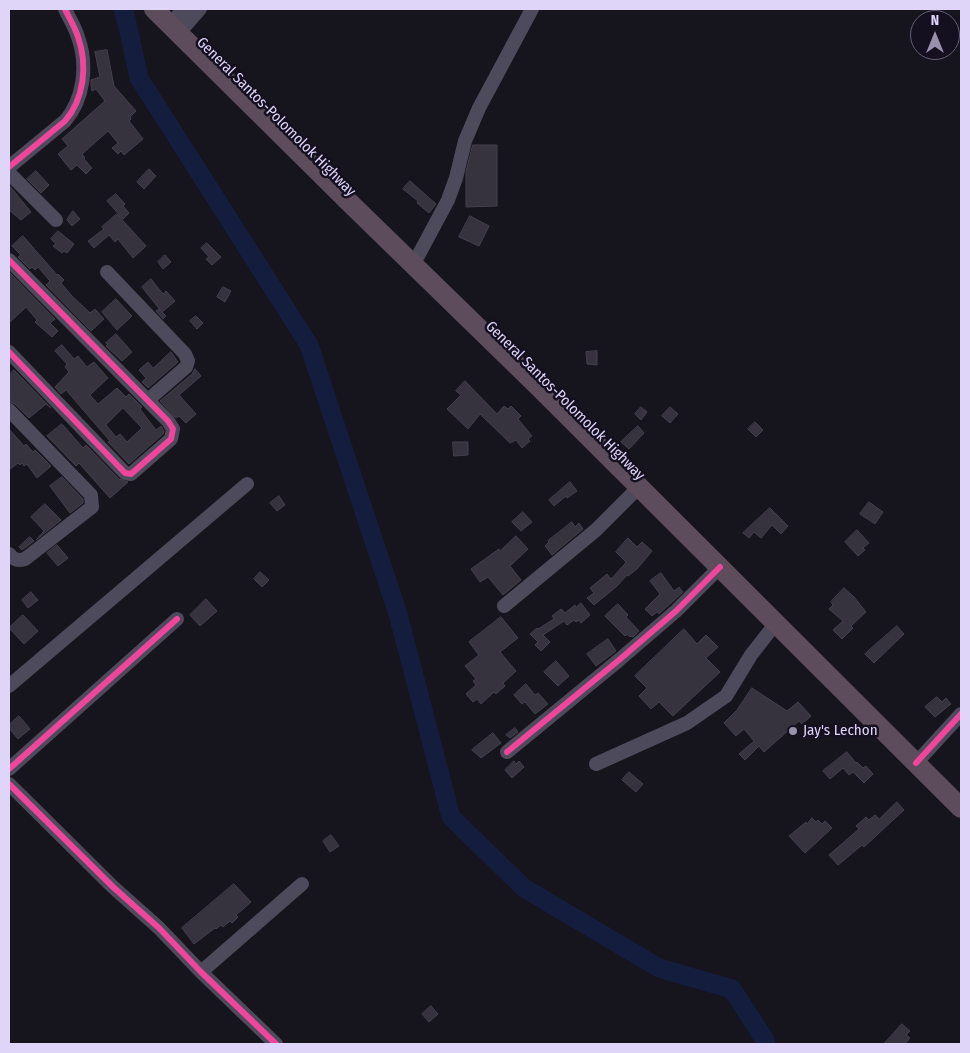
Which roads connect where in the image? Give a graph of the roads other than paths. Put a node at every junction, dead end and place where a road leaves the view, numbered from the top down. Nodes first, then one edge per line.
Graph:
1 (65, 9) edge
2 (154, 9) edge
3 (200, 9) edge
4 (532, 9) edge
5 (177, 20) edge
6 (9, 167) edge
7 (9, 173) edge
8 (56, 220) dead end
9 (418, 256) junction
10 (9, 260) edge
11 (107, 272) dead end
12 (9, 352) edge
13 (148, 400) junction
14 (9, 410) edge
15 (247, 484) dead end
16 (639, 487) junction
17 (9, 554) edge
18 (720, 567) junction
19 (504, 606) dead end
20 (177, 619) dead end
21 (776, 623) junction
22 (9, 686) edge
23 (961, 714) edge
24 (507, 752) dead end
25 (919, 759) junction
26 (596, 764) dead end
27 (9, 769) edge
28 (9, 784) edge
29 (961, 795) edge
30 (961, 808) edge
31 (302, 884) dead end
32 (202, 972) junction
33 (276, 1044) edge

1 - 6 street
2 - 5 highway
3 - 5 street
4 - 9 street
5 - 9 highway, General Santos-Polomolok Highway
5 - 16 highway
7 - 8 street
9 - 25 highway, General Santos-Polomolok Highway
10 - 13 street
11 - 13 street
12 - 13 street
14 - 17 street
15 - 22 street
16 - 18 highway
16 - 19 street
18 - 21 highway
18 - 24 street
20 - 27 street
21 - 25 highway
21 - 26 street
23 - 25 street
25 - 29 highway, General Santos-Polomolok Highway
25 - 30 highway
28 - 32 street
31 - 32 street
32 - 33 street

